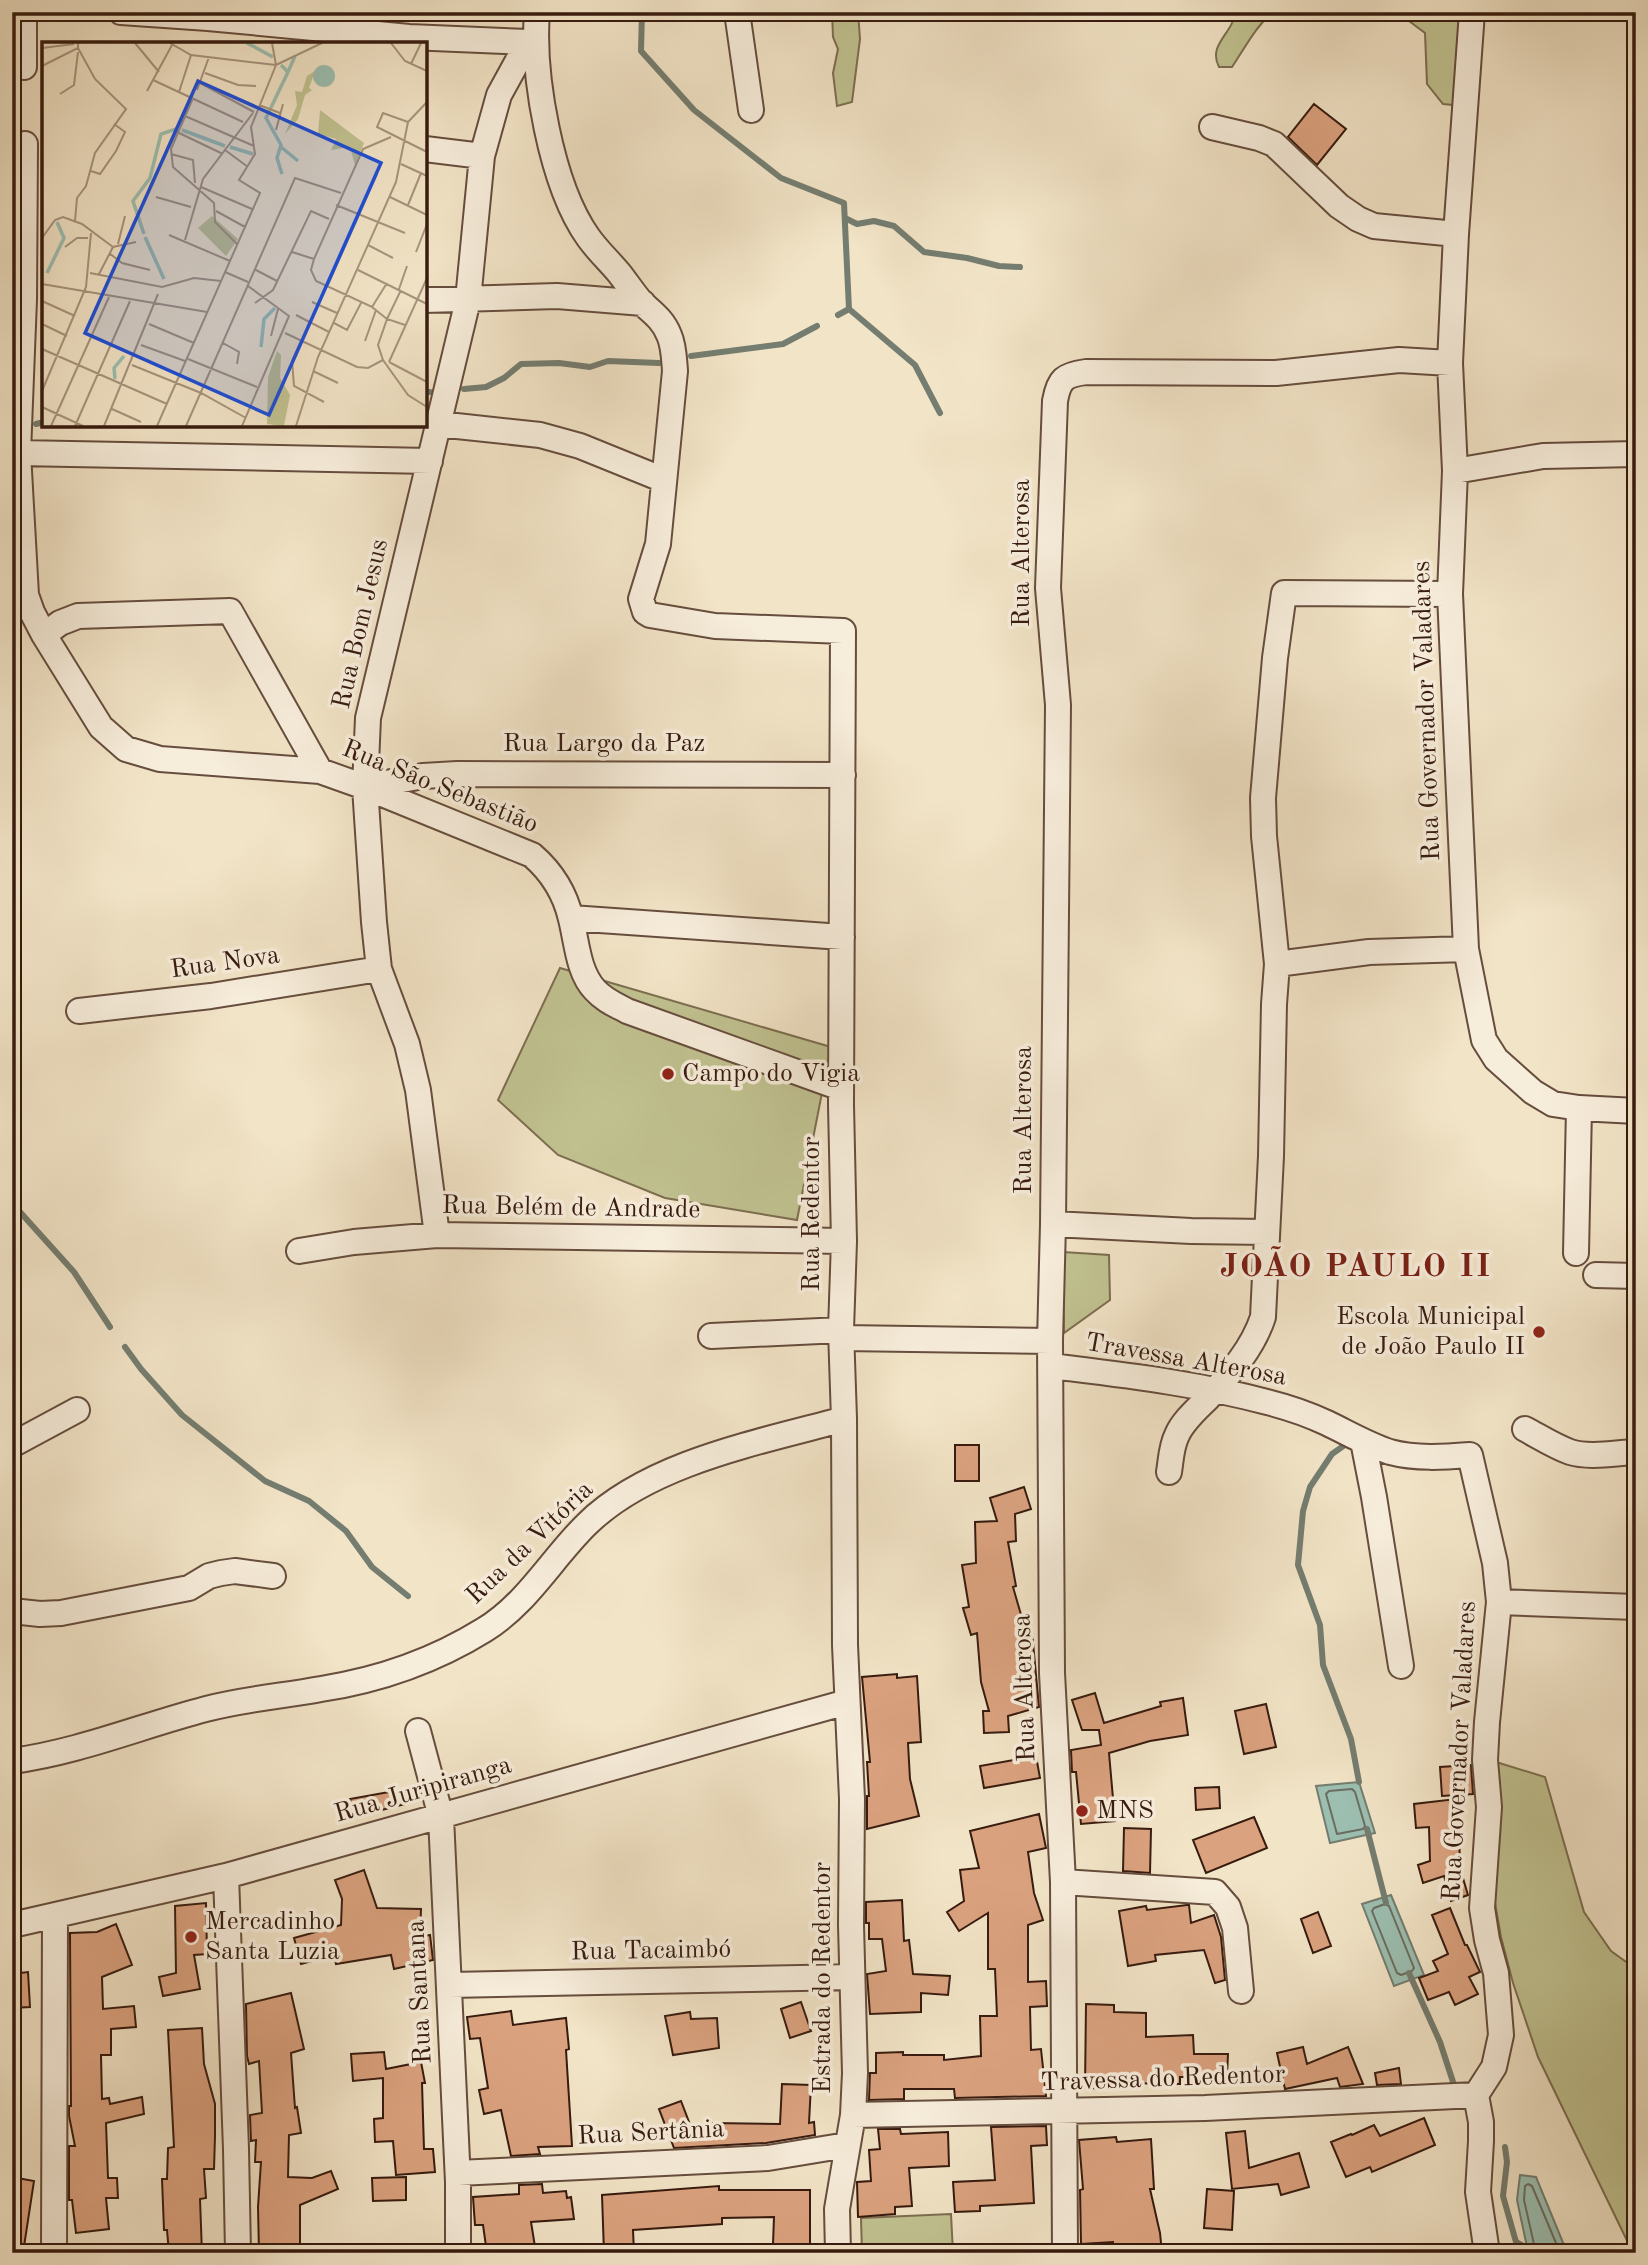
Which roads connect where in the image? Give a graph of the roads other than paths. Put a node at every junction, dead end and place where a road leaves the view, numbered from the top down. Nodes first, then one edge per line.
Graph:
1 (24, 12) edge
2 (121, 12) edge
3 (537, 12) edge
4 (737, 12) edge
5 (1472, 18) edge
6 (532, 42) junction
7 (24, 67) dead end
8 (751, 110) dead end
9 (1212, 127) dead end
10 (27, 144) edge
11 (427, 149) edge
12 (482, 156) junction
13 (1456, 234) junction
14 (34, 300) edge
15 (427, 300) edge
16 (468, 300) junction
17 (643, 303) junction
18 (1450, 363) junction
19 (438, 424) junction
20 (18, 453) junction
21 (1636, 454) edge
22 (430, 461) junction
23 (1455, 471) junction
24 (664, 480) junction
25 (1450, 594) junction
26 (44, 635) junction
27 (320, 771) junction
28 (844, 775) junction
29 (365, 787) junction
30 (571, 918) junction
31 (842, 937) junction
32 (1466, 949) junction
33 (1277, 964) junction
34 (379, 969) junction
35 (79, 1011) dead end
36 (841, 1088) junction
37 (1578, 1108) junction
38 (1636, 1111) edge
39 (1053, 1224) junction
40 (1267, 1232) junction
41 (437, 1235) junction
42 (844, 1241) junction
43 (299, 1251) dead end
44 (1576, 1253) dead end
45 (1596, 1275) dead end
46 (1636, 1276) edge
47 (842, 1334) junction
48 (711, 1336) dead end
49 (1050, 1340) junction
50 (1051, 1366) junction
51 (1216, 1390) junction
52 (77, 1410) dead end
53 (844, 1419) junction
54 (1525, 1429) dead end
55 (1363, 1441) junction
56 (12, 1444) edge
57 (1636, 1452) edge
58 (1470, 1455) joint
59 (1169, 1472) dead end
60 (273, 1576) dead end
61 (1499, 1602) junction
62 (1636, 1607) edge
63 (12, 1611) edge
64 (1401, 1666) dead end
65 (847, 1702) junction
66 (418, 1731) dead end
67 (12, 1761) edge
68 (441, 1816) junction
69 (226, 1876) junction
70 (1063, 1882) junction
71 (55, 1916) junction
72 (12, 1925) edge
73 (852, 1977) junction
74 (450, 1985) junction
75 (1241, 1991) dead end
76 (1476, 2095) junction
77 (1065, 2112) junction
78 (853, 2115) junction
79 (847, 2145) junction
80 (458, 2173) junction
81 (54, 2253) edge
82 (237, 2253) edge
83 (458, 2253) edge
84 (838, 2253) edge
85 (1065, 2253) edge
86 (1487, 2253) edge

1 - 7 street
2 - 6 street
3 - 6 street
4 - 8 street
5 - 13 street
6 - 12 street, Rua Bom Jesus
6 - 17 street
9 - 13 street
10 - 14 street, Rua São Sebastião
11 - 12 street
12 - 16 street, Rua Bom Jesus
13 - 18 street
14 - 20 street, Rua São Sebastião
15 - 16 street
16 - 17 street
16 - 19 street, Rua Bom Jesus
17 - 24 street
18 - 23 street, Rua Governador Valadares
18 - 39 street, Rua Alterosa
19 - 22 street, Rua Bom Jesus
19 - 24 street
20 - 22 street
20 - 26 street, Rua São Sebastião
21 - 23 street
22 - 29 street, Rua Bom Jesus
23 - 25 street, Rua Governador Valadares
24 - 28 street, Rua Redentor
25 - 32 street, Rua Governador Valadares
25 - 33 street
26 - 27 street, Rua São Sebastião
26 - 27 street
27 - 29 street, Rua São Sebastião
28 - 29 street, Rua Largo da Paz
28 - 31 street, Rua Redentor
29 - 30 street, Rua São Sebastião
29 - 34 street, Rua Bom Jesus
30 - 31 street
30 - 36 street, Rua São Sebastião
31 - 36 street, Rua Redentor
32 - 33 street
32 - 37 street, Rua Governador Valadares
33 - 40 street
34 - 35 street, Rua Nova
34 - 41 street, Rua Bom Jesus
36 - 42 street, Rua Redentor
37 - 38 street, Rua Governador Valadares
37 - 44 street
39 - 40 street
39 - 49 street, Rua Alterosa
40 - 51 street
41 - 42 street, Rua Belém de Andrade
41 - 43 street, Rua Belém de Andrade
42 - 47 street, Rua Redentor
45 - 46 street
47 - 48 street
47 - 49 street
47 - 53 street, Rua Redentor
49 - 50 street, Rua Alterosa
50 - 51 street, Travessa Alterosa
50 - 70 street, Rua Alterosa
51 - 55 street, Travessa Alterosa
51 - 59 street
52 - 56 street
53 - 65 street, Rua Redentor
53 - 67 street, Rua da Vitória
54 - 57 street
55 - 58 street, Travessa Alterosa
55 - 64 street
58 - 61 street, Rua Governador Valadares
60 - 63 street
61 - 62 street
61 - 76 street, Rua Governador Valadares
65 - 68 street, Rua Juripiranga
65 - 73 street, Estrada do Redentor
66 - 68 street, Rua Santana
68 - 69 street, Rua Juripiranga
68 - 74 street, Rua Santana
69 - 71 street, Rua Juripiranga
69 - 82 street
70 - 75 street
70 - 77 street, Rua Alterosa
71 - 72 street, Rua Juripiranga
71 - 81 street
73 - 74 street, Rua Tacaimbó
73 - 78 street, Estrada do Redentor
74 - 80 street, Rua Santana
76 - 77 street, Travessa do Redentor
76 - 86 street
77 - 78 street, Travessa do Redentor
77 - 85 street, Rua Alterosa
78 - 79 street, Estrada do Redentor
79 - 80 street, Rua Sertânia
79 - 84 street, Estrada do Redentor
80 - 83 street, Rua Santana

